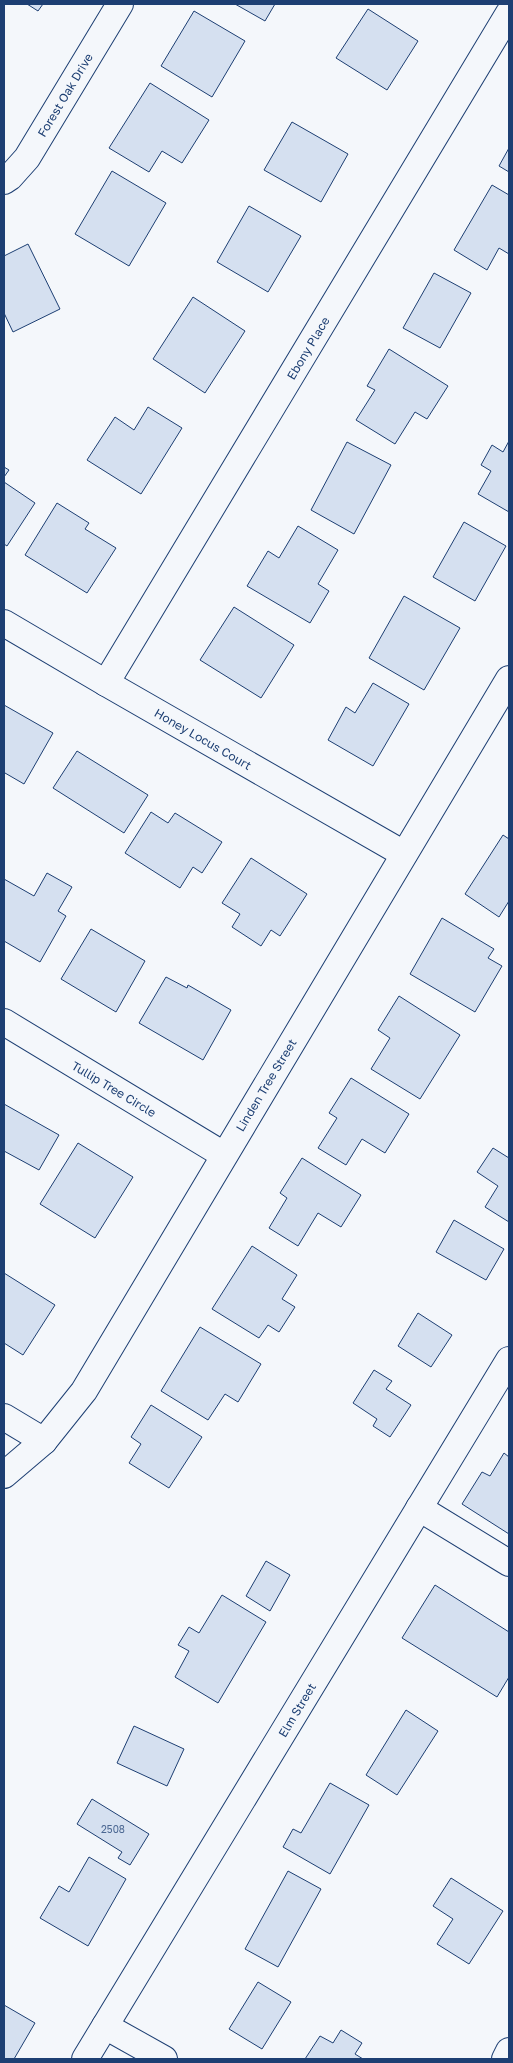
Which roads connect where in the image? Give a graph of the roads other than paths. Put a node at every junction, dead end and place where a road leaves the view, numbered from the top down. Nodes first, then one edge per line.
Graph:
1 (120, 4) edge
2 (495, 4) edge
3 (509, 13) edge
4 (4, 181) edge
5 (4, 622) edge
6 (509, 679) edge
7 (106, 683) junction
8 (404, 854) junction
9 (4, 1022) edge
10 (224, 1155) junction
11 (509, 1360) edge
12 (4, 1417) edge
13 (44, 1442) junction
14 (4, 1475) edge
15 (419, 1508) junction
16 (509, 1563) edge
17 (105, 2026) junction
18 (509, 2051) edge
19 (84, 2059) edge
20 (164, 2059) edge
21 (505, 2059) edge

1 - 4 street, Forest Oak Drive
2 - 3 street
3 - 7 street, Ebony Place
5 - 7 street, Honey Locus Court
6 - 8 street, Linden Tree Street
7 - 8 street, Honey Locus Court
8 - 10 street, Linden Tree Street
9 - 10 street, Tullip Tree Circle
10 - 13 street, Linden Tree Street
11 - 15 street, Elm Street
12 - 13 street
13 - 14 street, Linden Tree Street
15 - 16 street
15 - 17 street, Elm Street
17 - 19 street, Elm Street
17 - 20 street
18 - 21 street

